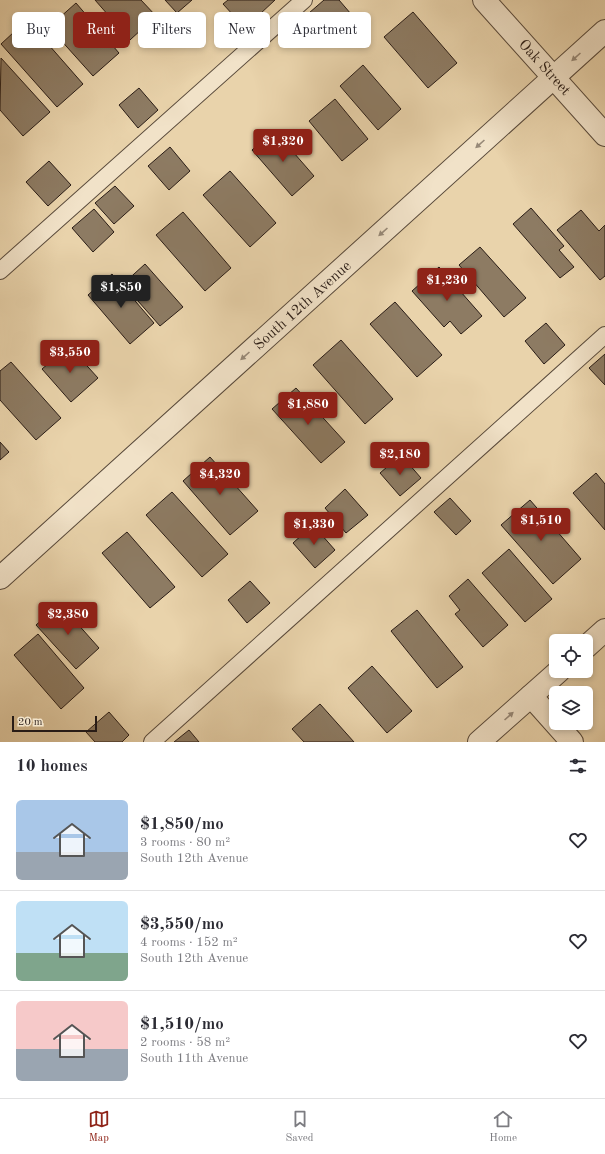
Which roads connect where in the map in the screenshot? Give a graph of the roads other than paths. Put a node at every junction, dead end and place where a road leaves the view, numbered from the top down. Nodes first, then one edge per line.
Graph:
1 (304, 0) edge
2 (484, 0) edge
3 (605, 31) edge
4 (554, 77) junction
5 (605, 135) edge
6 (0, 271) edge
7 (605, 335) edge
8 (0, 578) edge
9 (605, 630) edge
10 (593, 641) edge
11 (551, 678) edge
12 (531, 696) junction
13 (152, 742) edge
14 (479, 742) edge
15 (572, 742) edge

1 - 6 lane
2 - 4 street, Oak Street
3 -> 4 street, South 12th Avenue
4 - 5 street, Oak Street
4 -> 8 street, South 12th Avenue
7 - 13 lane
9 - 10 street
11 - 12 street
14 -> 12 street
12 - 15 street

